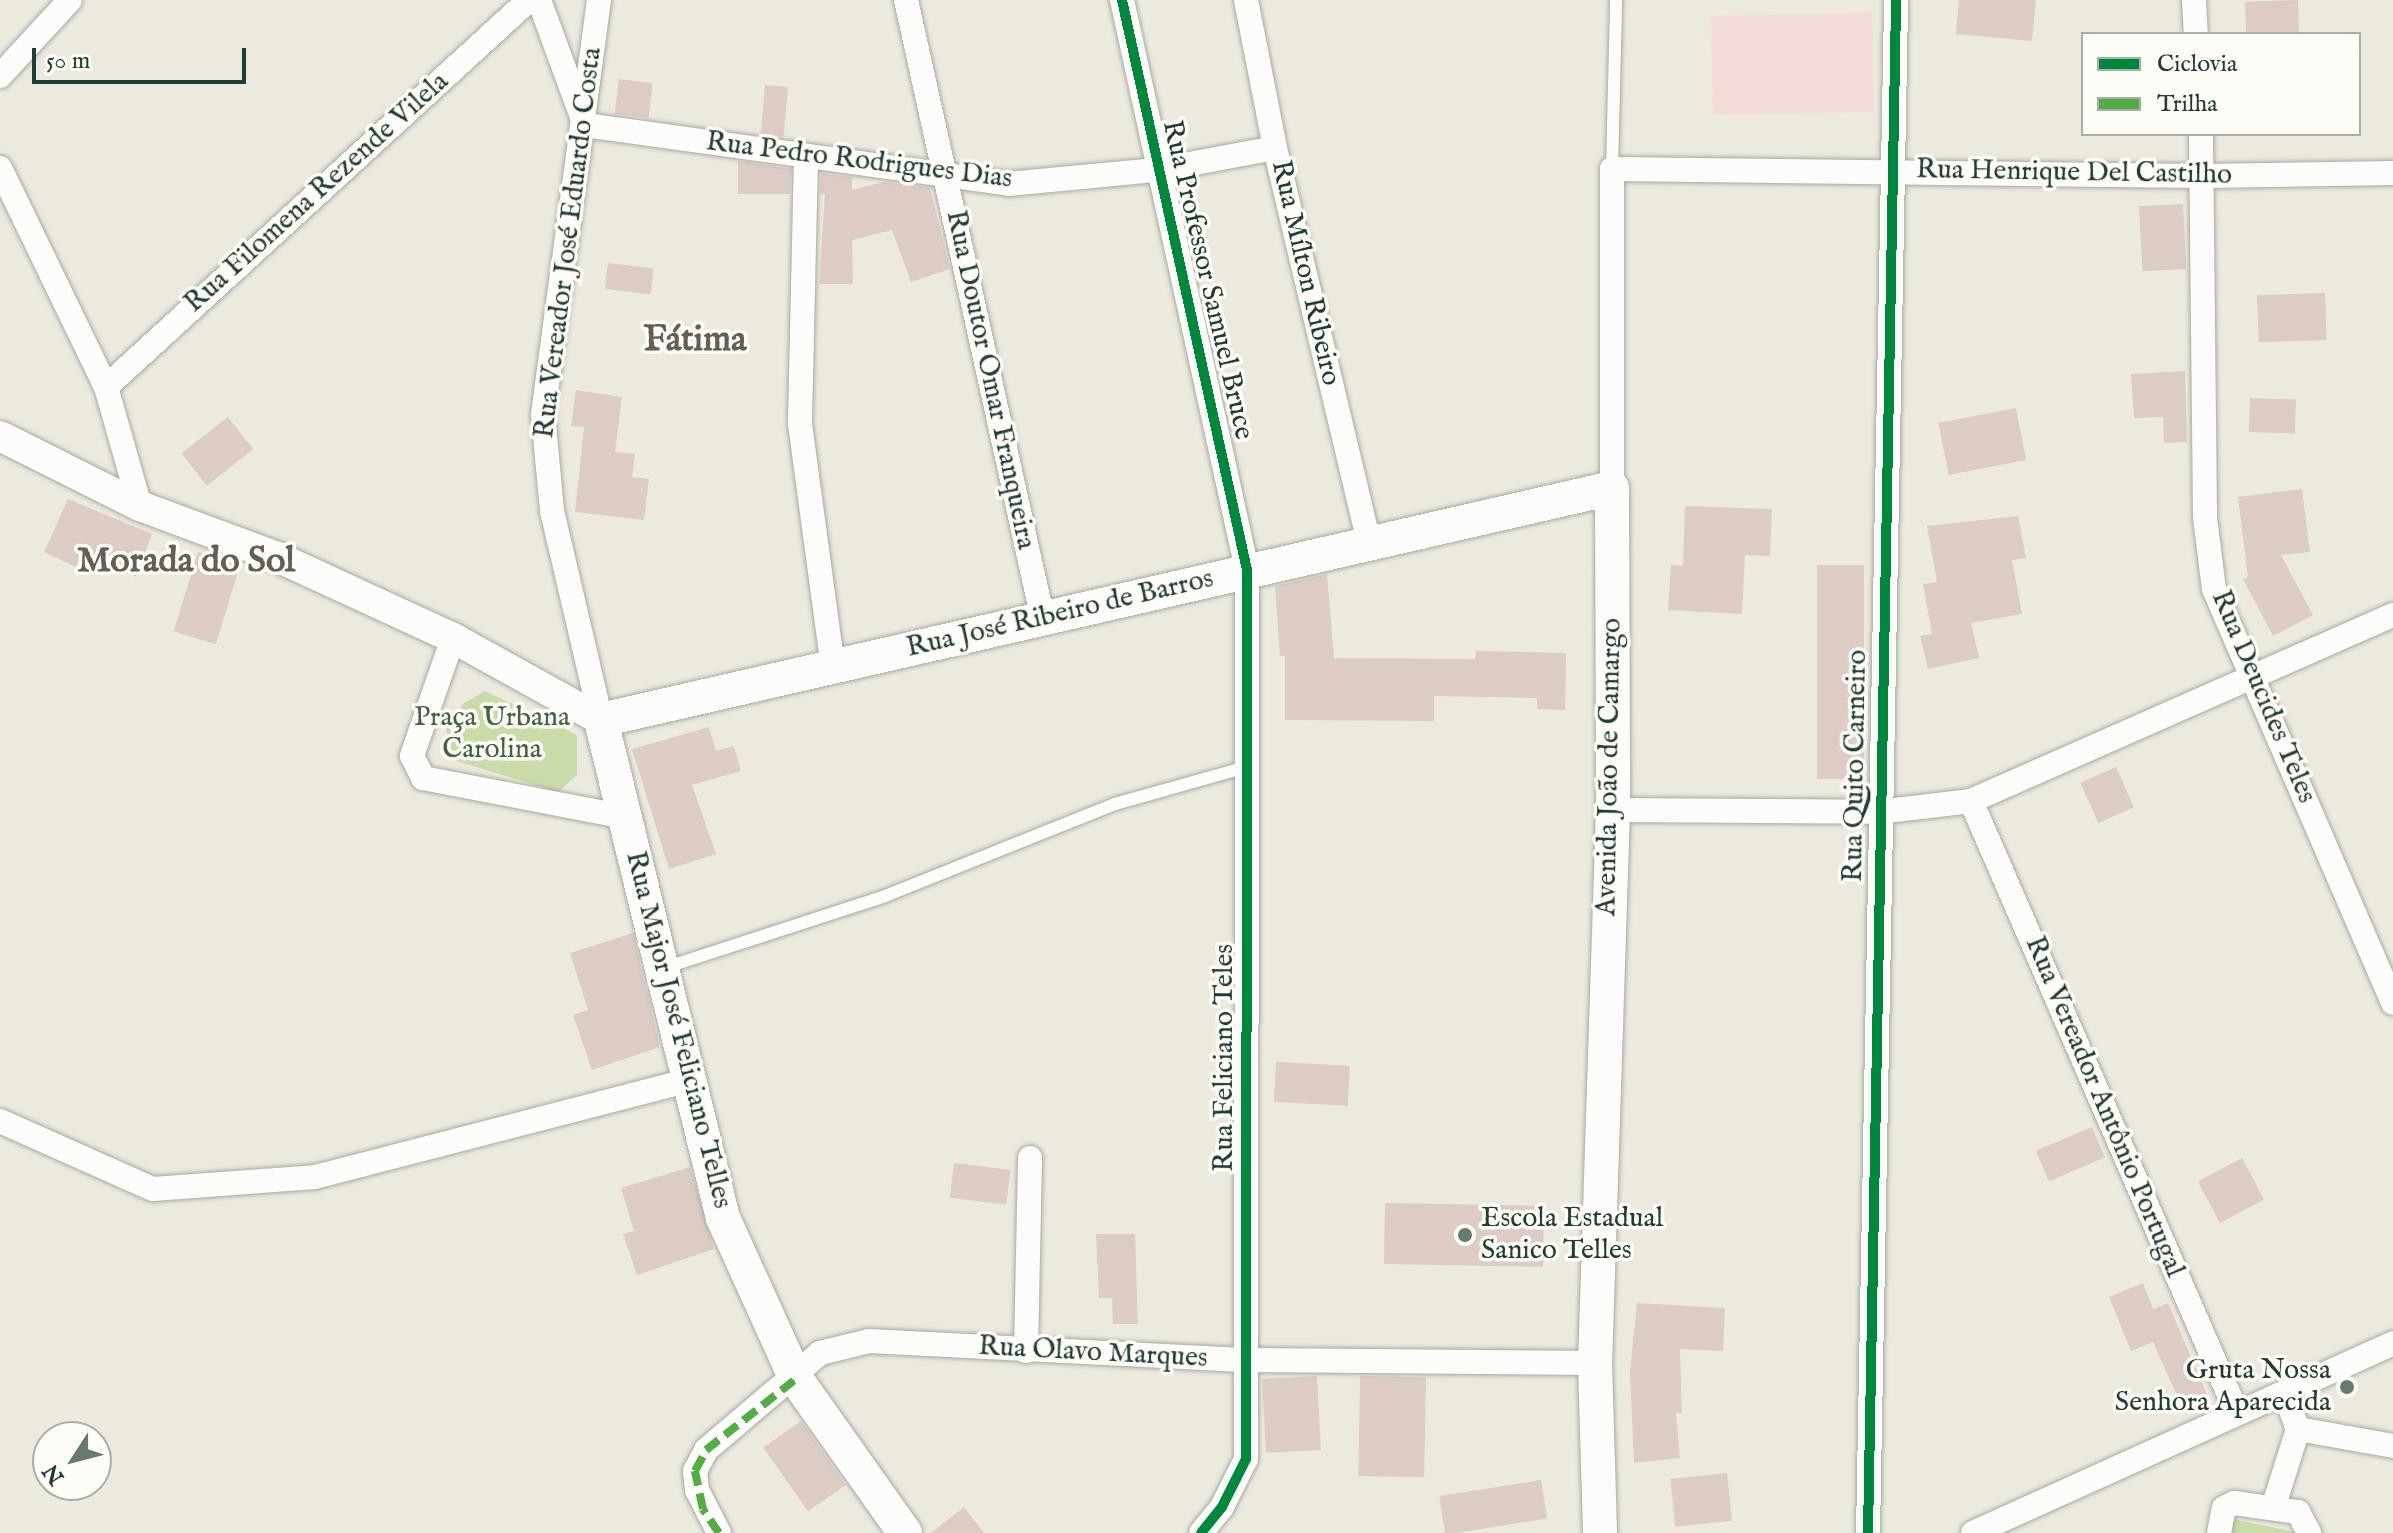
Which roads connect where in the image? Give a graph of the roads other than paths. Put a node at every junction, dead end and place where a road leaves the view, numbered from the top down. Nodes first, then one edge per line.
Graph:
1 (70, 0) edge
2 (529, 0) edge
3 (539, 0) edge
4 (599, 0) edge
5 (906, 0) edge
6 (1122, 0) edge
7 (1246, 0) edge
8 (1616, 0) edge
9 (1896, 0) edge
10 (2194, 0) edge
11 (2196, 32) edge
12 (0, 76) edge
13 (585, 125) junction
14 (2201, 136) edge
15 (1275, 148) junction
16 (806, 156) junction
17 (0, 168) edge
18 (1612, 169) junction
19 (1897, 169) junction
20 (1157, 170) junction
21 (945, 173) junction
22 (2393, 173) edge
23 (2204, 176) junction
24 (106, 387) junction
25 (0, 436) edge
26 (1612, 488) junction
27 (140, 506) junction
28 (1369, 544) junction
29 (1247, 570) junction
30 (2393, 615) edge
31 (1043, 620) junction
32 (453, 638) junction
33 (833, 668) junction
34 (2254, 677) junction
35 (601, 720) junction
36 (1250, 766) junction
37 (1971, 801) junction
38 (1613, 810) junction
39 (1878, 812) junction
40 (625, 817) junction
41 (661, 969) junction
42 (2393, 1003) edge
43 (689, 1080) junction
44 (0, 1121) edge
45 (1030, 1158) dead end
46 (2393, 1343) edge
47 (1026, 1351) junction
48 (1248, 1360) junction
49 (1595, 1363) junction
50 (796, 1379) junction
51 (2285, 1394) junction
52 (2237, 1413) junction
53 (2298, 1429) junction
54 (2393, 1446) edge
55 (2273, 1508) junction
56 (719, 1533) edge
57 (905, 1533) edge
58 (1201, 1533) edge
59 (1600, 1533) edge
60 (1868, 1533) edge
61 (1973, 1533) edge
62 (2219, 1533) edge
63 (2309, 1533) edge

1 - 12 street
2 - 24 street, Rua Filomena Rezende Vilela
3 - 13 street
4 - 13 street, Rua Vereador José Eduardo Costa
5 - 21 street, Rua Doutor Omar Franqueira
6 - 20 street, Rua Professor Samuel Bruce
7 - 15 street, Rua Mílton Ribeiro
8 - 18 lane, Avenida João de Camargo
9 - 19 street, Rua Quito Carneiro
10 - 11 street
13 - 16 street, Rua Pedro Rodrigues Dias
13 - 35 street, Rua Vereador José Eduardo Costa
14 - 23 street, Rua Deucides Teles
15 - 20 street, Rua Pedro Rodrigues Dias
15 - 28 street, Rua Mílton Ribeiro
16 - 21 street, Rua Pedro Rodrigues Dias
16 - 33 street
17 - 24 street
18 - 19 street, Rua Henrique Del Castilho
18 - 26 street, Avenida João de Camargo
19 - 23 street, Rua Henrique Del Castilho
19 - 39 street, Rua Quito Carneiro
20 - 21 street, Rua Pedro Rodrigues Dias
20 - 29 street, Rua Professor Samuel Bruce
21 - 31 street, Rua Doutor Omar Franqueira
22 - 23 street, Rua Henrique Del Castilho
23 - 34 street, Rua Deucides Teles
24 - 27 street
25 - 27 street
26 - 28 main road, Rua José Ribeiro de Barros
26 - 38 main road, Avenida João de Camargo
27 - 32 street
28 - 29 main road, Rua José Ribeiro de Barros
29 - 31 main road, Rua José Ribeiro de Barros
29 - 36 street, Rua Feliciano Teles
30 - 34 street
31 - 33 main road, Rua José Ribeiro de Barros
32 - 35 street
32 - 40 street
33 - 35 main road, Rua José Ribeiro de Barros
34 - 37 street
34 - 42 street, Rua Deucides Teles
35 - 40 main road, Rua Major José Feliciano Telles
36 - 41 lane
36 - 48 street, Rua Feliciano Teles
37 - 39 street
37 - 52 street, Rua Vereador Antônio Portugal
38 - 39 street
38 - 49 main road, Avenida João de Camargo
39 - 60 street, Rua Quito Carneiro
40 - 41 main road, Rua Major José Feliciano Telles
41 - 43 main road, Rua Major José Feliciano Telles
43 - 44 street
43 - 50 main road, Rua Major José Feliciano Telles
45 - 47 street
46 - 51 street
47 - 48 street, Rua Olavo Marques
47 - 50 street, Rua Olavo Marques
48 - 49 street, Rua Olavo Marques
48 - 58 street, Rua Feliciano Teles
49 - 59 main road, Avenida João de Camargo
50 - 56 street, Rua Olavo Marques
50 - 57 main road, Rua Major José Feliciano Telles
51 - 52 street
51 - 53 street
52 - 61 street
53 - 54 street
53 - 55 street
55 - 62 street
55 - 63 street

